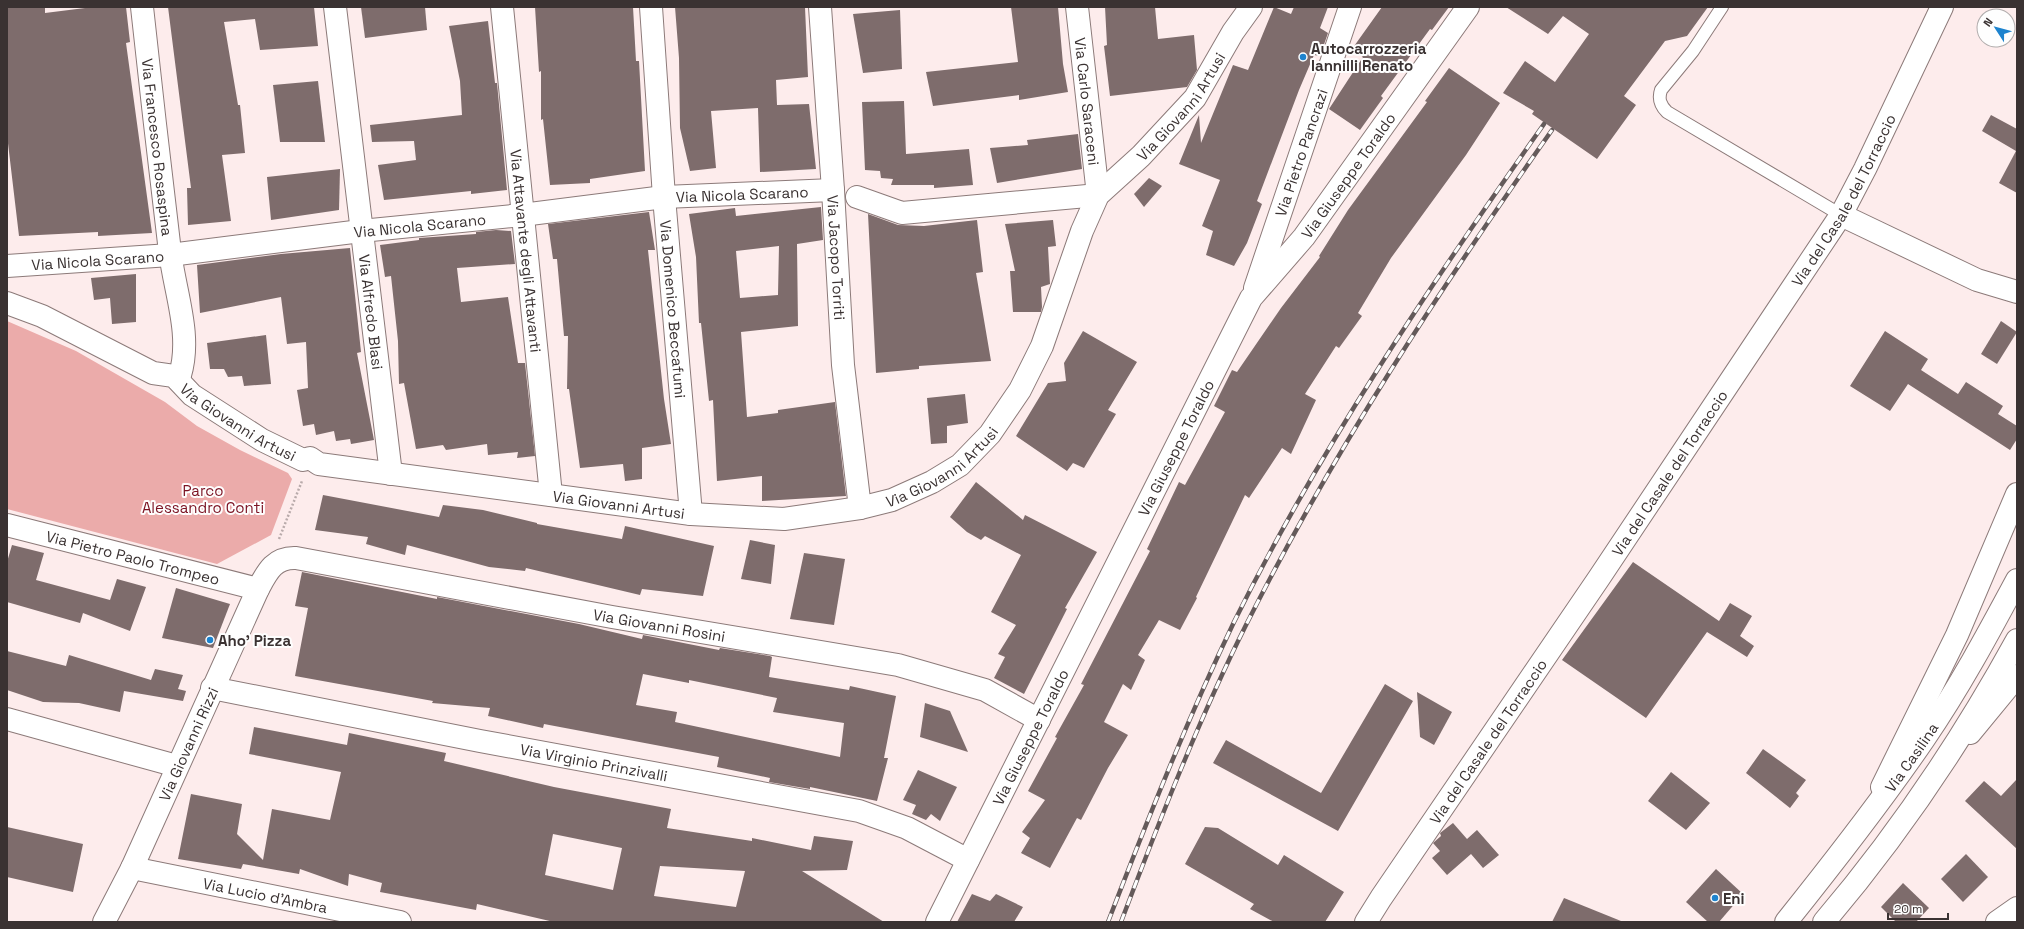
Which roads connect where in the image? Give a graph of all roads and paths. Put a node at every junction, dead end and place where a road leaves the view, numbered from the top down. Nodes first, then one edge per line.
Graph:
1 (142, 7) edge
2 (335, 7) edge
3 (502, 7) edge
4 (651, 7) edge
5 (820, 7) edge
6 (1076, 7) edge
7 (1251, 7) edge
8 (1350, 7) edge
9 (1468, 7) edge
10 (1722, 7) edge
11 (1942, 7) edge
12 (833, 190) junction
13 (1098, 195) junction
14 (664, 196) junction
15 (857, 197) dead end
16 (522, 215) junction
17 (1841, 215) junction
18 (362, 231) junction
19 (170, 255) junction
20 (7, 266) edge
21 (2017, 292) edge
22 (1251, 298) junction
23 (7, 303) edge
24 (174, 376) junction
25 (310, 458) junction
26 (391, 474) junction
27 (2017, 494) edge
28 (551, 495) junction
29 (860, 508) junction
30 (691, 514) junction
31 (7, 525) edge
32 (2017, 528) edge
33 (274, 556) junction
34 (2017, 580) edge
35 (258, 589) junction
36 (1957, 635) junction
37 (2017, 640) edge
38 (2017, 676) edge
39 (212, 688) junction
40 (7, 719) edge
41 (1039, 720) junction
42 (1944, 763) junction
43 (177, 766) junction
44 (1867, 818) junction
45 (968, 860) junction
46 (132, 868) junction
47 (2017, 908) edge
48 (104, 922) edge
49 (400, 922) edge
50 (937, 922) edge
51 (1366, 922) edge
52 (1786, 922) edge
53 (1824, 922) edge
54 (1997, 922) edge

1 - 19 street, Via Francesco Rosaspina
2 - 18 street, Via Alfredo Blasi
3 - 16 street, Via Attavante degli Attavanti
4 - 14 street, Via Domenico Beccafumi
5 - 12 street, Via Jacopo Torriti
6 - 13 street, Via Carlo Saraceni
7 - 13 street, Via Giovanni Artusi
8 - 22 street, Via Pietro Pancrazi
9 - 22 street, Via Giuseppe Toraldo
10 - 17 lane
11 - 17 street, Via del Casale del Torraccio
12 - 14 street, Via Nicola Scarano
12 - 29 street, Via Jacopo Torriti
13 - 15 street
13 - 29 street, Via Giovanni Artusi
14 - 16 street, Via Nicola Scarano
14 - 30 street, Via Domenico Beccafumi
16 - 18 street, Via Nicola Scarano
16 - 28 street, Via Attavante degli Attavanti
17 - 21 street
17 - 51 street, Via del Casale del Torraccio
18 - 19 street, Via Nicola Scarano
18 - 26 street, Via Alfredo Blasi
19 - 20 street, Via Nicola Scarano
19 - 24 street, Via Francesco Rosaspina
22 - 41 street, Via Giuseppe Toraldo
23 - 24 street, Via Giovanni Artusi
24 - 25 street, Via Giovanni Artusi
25 - 26 street, Via Giovanni Artusi
25 - 33 path
26 - 28 street, Via Giovanni Artusi
27 - 36 street
28 - 30 street, Via Giovanni Artusi
29 - 30 street, Via Giovanni Artusi
31 - 35 street, Via Pietro Paolo Trompeo
32 - 36 street
33 - 35 street, Via Giovanni Rizzi
33 - 41 street, Via Giovanni Rosini
34 - 44 street, Via Casilina
35 - 39 street, Via Giovanni Rizzi
36 - 44 street
37 - 42 street, Via Casilina
38 - 42 street
39 - 43 street, Via Giovanni Rizzi
39 - 45 street, Via Virginio Prinzivalli
40 - 43 street
41 - 45 street, Via Giuseppe Toraldo
42 - 53 street, Via Casilina
43 - 46 street, Via Giovanni Rizzi
44 - 52 street, Via Casilina
45 - 50 street, Via Giuseppe Toraldo
46 - 48 street, Via Giovanni Rizzi
46 - 49 street, Via Lucio d'Ambra
47 - 54 street

